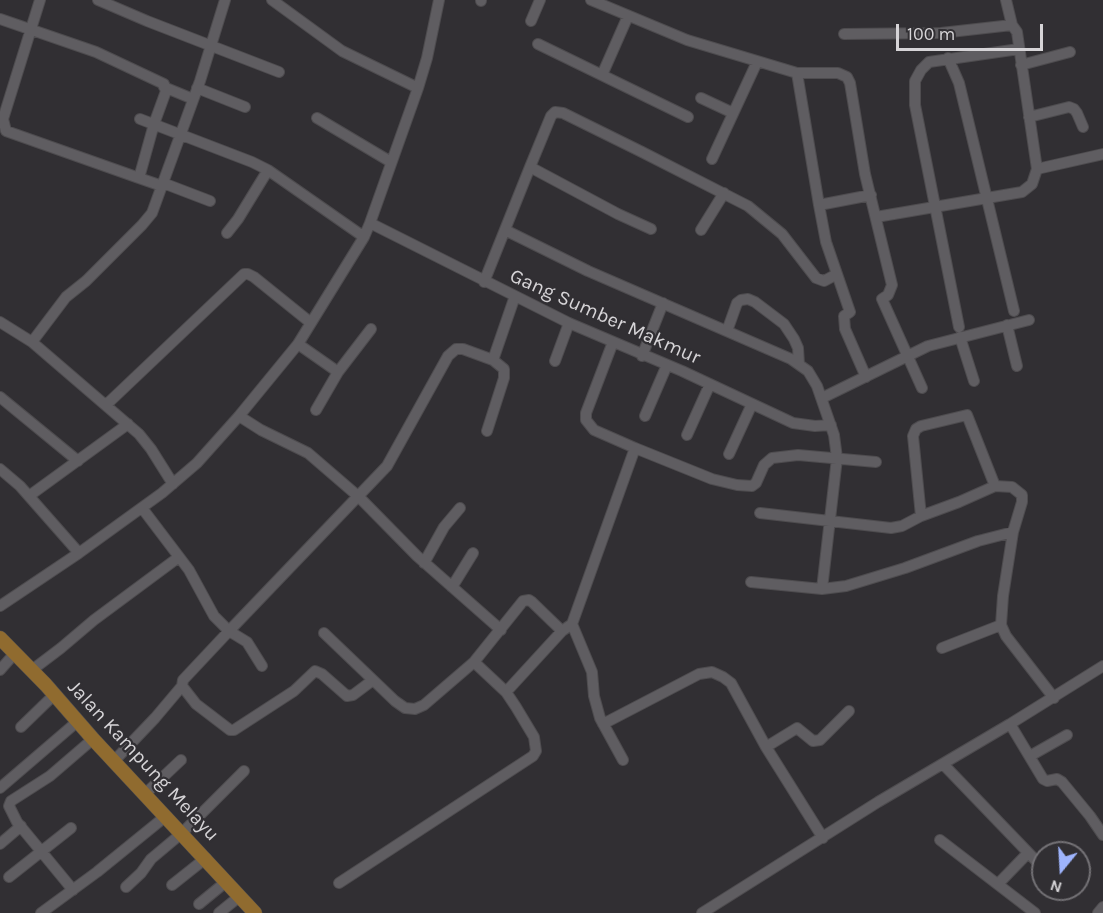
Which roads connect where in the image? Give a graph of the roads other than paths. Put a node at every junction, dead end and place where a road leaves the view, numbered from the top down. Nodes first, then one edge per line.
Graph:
1 (40, 0) edge
2 (98, 0) edge
3 (225, 0) edge
4 (272, 0) edge
5 (439, 0) edge
6 (540, 0) edge
7 (591, 0) edge
8 (1006, 0) edge
9 (628, 16) junction
10 (0, 19) edge
11 (531, 21) dead end
12 (1012, 25) junction
13 (30, 28) junction
14 (844, 34) dead end
15 (538, 44) dead end
16 (211, 45) junction
17 (1019, 49) junction
18 (1070, 52) dead end
19 (948, 58) junction
20 (757, 62) junction
21 (1021, 65) junction
22 (279, 72) dead end
23 (797, 73) junction
24 (602, 75) junction
25 (165, 87) junction
26 (418, 88) junction
27 (195, 94) junction
28 (701, 98) dead end
29 (245, 107) dead end
30 (734, 113) junction
31 (688, 117) dead end
32 (1029, 117) junction
33 (317, 118) dead end
34 (140, 119) dead end
35 (154, 124) junction
36 (1083, 128) dead end
37 (180, 134) junction
38 (1103, 154) edge
39 (712, 159) dead end
40 (391, 162) junction
41 (530, 167) junction
42 (1037, 169) junction
43 (268, 170) junction
44 (139, 178) junction
45 (163, 185) junction
46 (724, 193) junction
47 (871, 195) junction
48 (986, 198) junction
49 (210, 201) dead end
50 (819, 205) junction
51 (936, 208) junction
52 (876, 217) junction
53 (370, 223) junction
54 (651, 229) dead end
55 (505, 230) junction
56 (702, 230) dead end
57 (227, 233) dead end
58 (364, 237) junction
59 (837, 274) junction
60 (484, 282) junction
61 (515, 296) junction
62 (663, 303) junction
63 (1014, 311) dead end
64 (1029, 320) dead end
65 (0, 322) edge
66 (311, 323) junction
67 (569, 323) junction
68 (1007, 325) junction
69 (371, 328) dead end
70 (727, 331) junction
71 (960, 332) junction
72 (32, 342) junction
73 (613, 342) junction
74 (298, 344) junction
75 (642, 356) junction
76 (907, 356) junction
77 (493, 360) junction
78 (555, 360) dead end
79 (799, 364) junction
80 (667, 365) junction
81 (1017, 366) dead end
82 (338, 372) junction
83 (866, 377) junction
84 (974, 381) dead end
85 (710, 384) junction
86 (922, 388) dead end
87 (0, 397) edge
88 (822, 398) junction
89 (752, 404) junction
90 (106, 405) junction
91 (316, 410) dead end
92 (239, 416) junction
93 (645, 416) dead end
94 (128, 424) junction
95 (831, 425) junction
96 (487, 431) dead end
97 (687, 435) dead end
98 (635, 448) junction
99 (729, 454) dead end
100 (837, 458) junction
101 (78, 461) junction
102 (876, 462) dead end
103 (0, 469) edge
104 (173, 484) junction
105 (994, 486) junction
106 (29, 496) junction
107 (359, 497) junction
108 (142, 508) junction
109 (460, 508) dead end
110 (760, 513) dead end
111 (921, 516) junction
112 (829, 519) junction
113 (1013, 532) junction
114 (79, 553) junction
115 (473, 554) dead end
116 (179, 557) junction
117 (424, 563) junction
118 (751, 582) dead end
119 (452, 587) junction
120 (822, 589) junction
121 (0, 606) edge
122 (572, 624) junction
123 (1001, 625) junction
124 (501, 630) junction
125 (229, 631) junction
126 (562, 632) junction
127 (324, 633) dead end
128 (0, 638) edge
129 (942, 648) dead end
130 (15, 653) junction
131 (474, 662) junction
132 (262, 666) dead end
133 (1103, 666) edge
134 (32, 669) junction
135 (0, 670) edge
136 (373, 680) junction
137 (182, 686) junction
138 (506, 692) junction
139 (55, 694) junction
140 (1054, 698) junction
141 (849, 711) dead end
142 (78, 721) junction
143 (603, 724) junction
144 (1010, 724) junction
145 (21, 727) dead end
146 (1067, 735) dead end
147 (93, 739) junction
148 (766, 747) junction
149 (1030, 756) junction
150 (181, 760) dead end
151 (623, 760) dead end
152 (114, 761) junction
153 (943, 764) junction
154 (244, 771) dead end
155 (0, 788) edge
156 (145, 794) junction
157 (166, 816) junction
158 (21, 826) junction
159 (71, 828) dead end
160 (182, 833) junction
161 (1103, 835) edge
162 (823, 838) junction
163 (940, 840) dead end
164 (0, 844) edge
165 (40, 852) junction
166 (1028, 853) junction
167 (1031, 856) edge
168 (206, 858) junction
169 (9, 877) dead end
170 (227, 881) junction
171 (339, 883) dead end
172 (172, 885) dead end
173 (998, 885) junction
174 (126, 887) dead end
175 (73, 890) junction
176 (240, 896) junction
177 (199, 904) dead end
178 (1103, 907) edge
179 (41, 913) edge
180 (219, 913) edge
181 (255, 913) edge
182 (702, 913) edge
183 (1035, 913) edge
184 (1098, 913) edge

1 - 13 street
2 - 16 street
3 - 16 street
4 - 26 street
5 - 26 street
6 - 11 street
7 - 9 street
8 - 12 street
9 - 20 street
9 - 24 street
10 - 13 street
12 - 14 street
12 - 17 street
13 - 25 street
13 - 44 street
15 - 24 street
16 - 22 street
16 - 27 street
17 - 19 street
17 - 21 street
18 - 21 street
19 - 48 street
19 - 51 street
20 - 23 street
20 - 30 street
21 - 32 street
23 - 47 street
23 - 50 street
24 - 31 street
25 - 27 street
25 - 35 street
26 - 40 street
27 - 29 street
27 - 37 street
28 - 30 street
30 - 39 street
32 - 36 street
32 - 42 street
33 - 40 street
34 - 35 street
35 - 37 street
35 - 44 street
37 - 43 street
37 - 45 street
38 - 42 street
40 - 53 street
41 - 46 street
41 - 54 street
41 - 55 street
42 - 48 street
43 - 57 street
43 - 58 street
44 - 45 street
45 - 49 street
45 - 72 street
46 - 56 street
46 - 59 street
47 - 50 street
47 - 52 street
48 - 51 street
48 - 63 street
50 - 59 street
51 - 52 street
51 - 71 street
52 - 76 street
53 - 58 street
53 - 60 street, Gang Sumber Makmur
55 - 60 street
55 - 62 street
58 - 66 street
59 - 83 street
60 - 61 street, Gang Sumber Makmur
61 - 67 street, Gang Sumber Makmur
61 - 77 street
62 - 70 street
62 - 75 street
64 - 68 street
65 - 72 street
66 - 74 street
66 - 90 street
67 - 73 street, Gang Sumber Makmur
67 - 78 street
68 - 71 street
68 - 81 street
69 - 82 street
70 - 79 street
70 - 79 street
71 - 76 street
71 - 84 street
72 - 90 street
73 - 75 street, Gang Sumber Makmur
73 - 98 street
74 - 82 street
74 - 92 street
75 - 80 street, Gang Sumber Makmur
76 - 83 street
76 - 86 street
77 - 96 street
77 - 107 street
79 - 88 street
80 - 85 street, Gang Sumber Makmur
80 - 93 street
82 - 91 street
83 - 88 street
85 - 89 street, Gang Sumber Makmur
85 - 97 street
87 - 101 street
88 - 95 street
89 - 95 street, Gang Sumber Makmur
89 - 99 street
90 - 94 street
92 - 104 street
92 - 107 street
94 - 101 street
94 - 104 street
95 - 100 street
98 - 100 street
98 - 122 street
100 - 102 street
100 - 112 street
101 - 106 street
103 - 106 street
104 - 108 street
105 - 111 street
105 - 111 street
105 - 113 street
106 - 114 street
107 - 117 street
107 - 125 street
108 - 114 street
108 - 116 street
109 - 117 street
110 - 112 street
111 - 112 street
112 - 120 street
113 - 120 street
113 - 123 street
114 - 121 street
115 - 119 street
116 - 125 street
116 - 134 street
117 - 119 street
118 - 120 street
119 - 124 street
122 - 126 street
122 - 143 street
123 - 129 street
123 - 140 street
124 - 126 street
124 - 131 street
125 - 132 street
125 - 137 street
126 - 138 street
127 - 136 street
128 - 130 main road, Jalan Kampung Melayu
130 - 134 main road, Jalan Kampung Melayu
130 - 135 street
131 - 136 street
131 - 138 street
133 - 140 street
134 - 139 main road, Jalan Kampung Melayu
136 - 137 street
137 - 152 street
138 - 171 street
139 - 142 main road, Jalan Kampung Melayu
139 - 145 street
140 - 144 street
141 - 148 street
142 - 147 main road, Jalan Kampung Melayu
142 - 155 street
143 - 148 street
143 - 151 street
144 - 149 street
144 - 153 street
146 - 149 street
147 - 152 main road, Jalan Kampung Melayu
147 - 158 street
148 - 162 street
149 - 161 street
150 - 156 street
152 - 156 main road, Jalan Kampung Melayu
153 - 162 street
153 - 166 street
154 - 160 street
156 - 157 main road, Jalan Kampung Melayu
157 - 160 main road, Jalan Kampung Melayu
157 - 175 street
158 - 164 street
158 - 165 street
159 - 165 street
160 - 168 main road, Jalan Kampung Melayu
160 - 174 street
162 - 182 street
163 - 173 street
165 - 169 street
165 - 175 street
166 - 167 street
166 - 173 street
168 - 170 main road, Jalan Kampung Melayu
168 - 172 street
170 - 176 main road, Jalan Kampung Melayu
170 - 177 street
173 - 183 street
175 - 179 street
176 - 180 street
176 - 181 main road, Jalan Kampung Melayu
178 - 184 street

